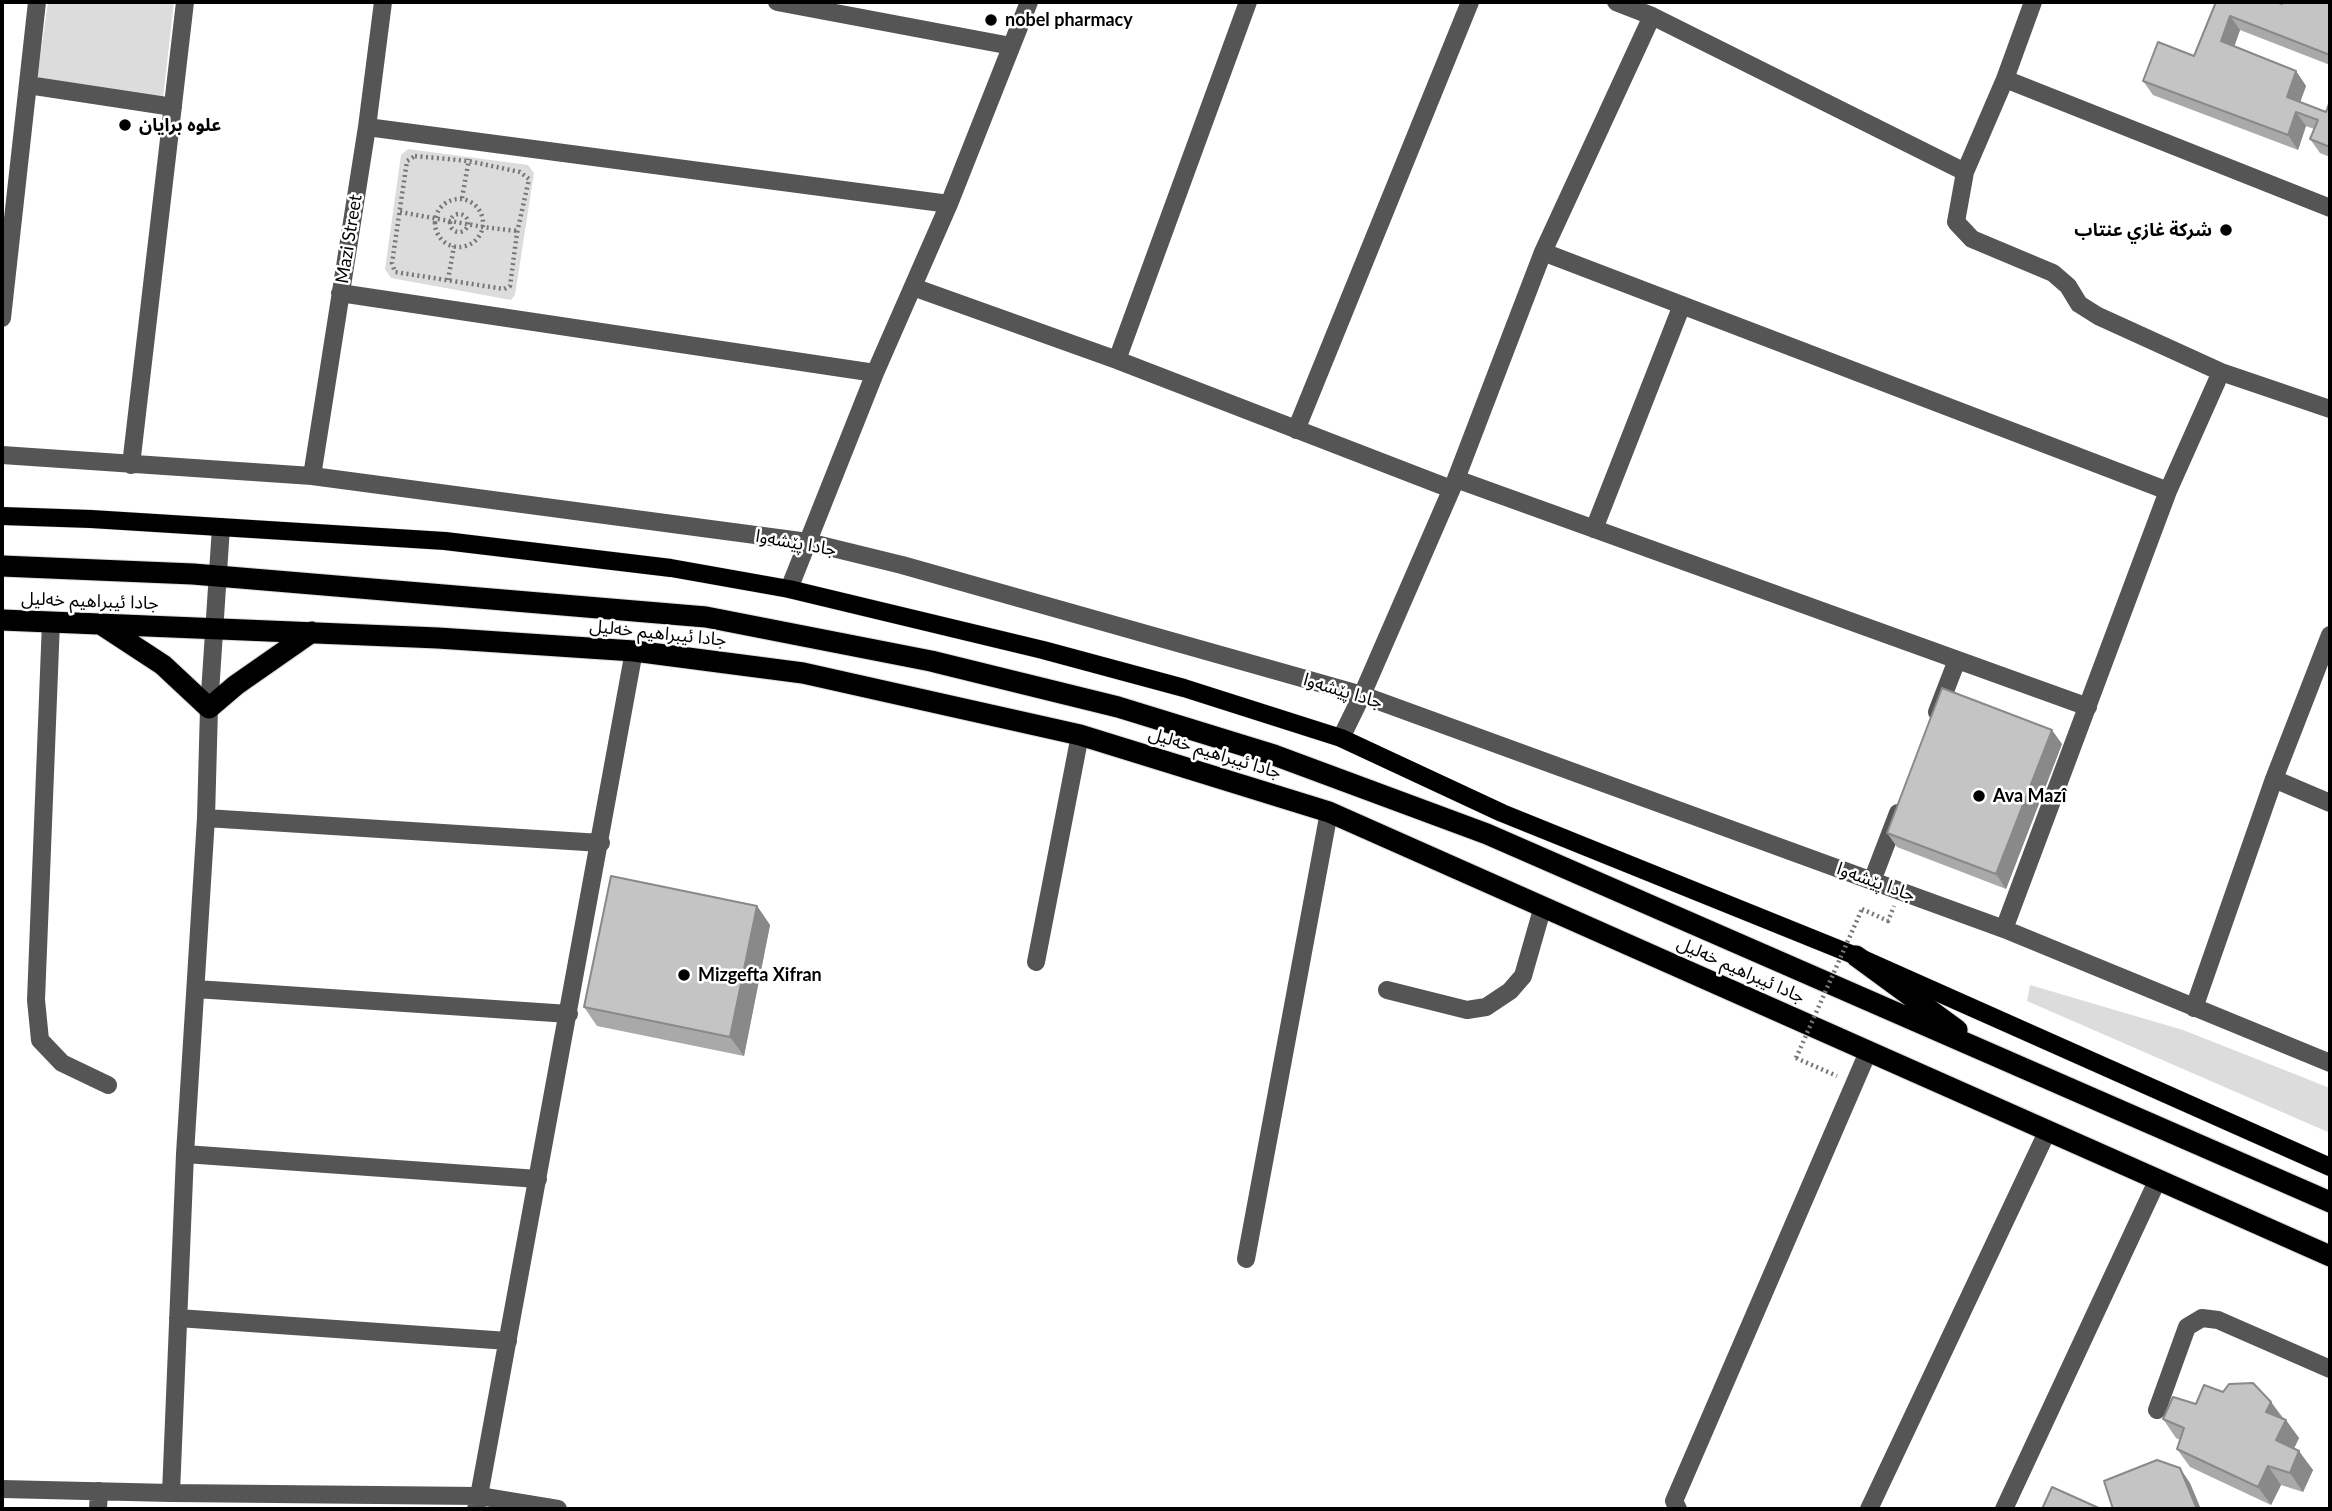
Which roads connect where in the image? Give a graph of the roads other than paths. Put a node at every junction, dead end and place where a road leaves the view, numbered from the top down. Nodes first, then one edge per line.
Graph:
1 (37, 2) edge
2 (185, 2) edge
3 (383, 2) edge
4 (777, 2) edge
5 (1029, 2) edge
6 (1248, 2) edge
7 (1470, 2) edge
8 (1616, 2) edge
9 (2033, 2) edge
10 (1651, 16) junction
11 (1011, 46) junction
12 (2004, 79) junction
13 (28, 85) junction
14 (173, 107) junction
15 (367, 127) junction
16 (1965, 172) junction
17 (949, 204) junction
18 (2330, 208) edge
19 (1543, 252) junction
20 (913, 287) junction
21 (340, 293) junction
22 (1682, 305) junction
23 (2, 318) edge
24 (1117, 360) junction
25 (2221, 372) junction
26 (876, 373) junction
27 (2330, 409) edge
28 (1296, 430) junction
29 (2, 455) edge
30 (131, 465) junction
31 (312, 476) junction
32 (1453, 484) junction
33 (2168, 491) junction
34 (2, 516) edge
35 (221, 527) junction
36 (1594, 529) junction
37 (808, 542) junction
38 (2, 566) edge
39 (218, 576) junction
40 (789, 589) junction
41 (2, 620) edge
42 (51, 622) junction
43 (100, 624) junction
44 (216, 628) junction
45 (312, 632) junction
46 (2330, 635) edge
47 (635, 651) junction
48 (1957, 660) junction
49 (1362, 695) junction
50 (2088, 707) junction
51 (209, 708) junction
52 (1932, 725) edge
53 (1080, 735) junction
54 (1341, 737) junction
55 (2274, 779) junction
56 (1902, 803) edge
57 (2330, 803) edge
58 (1329, 812) junction
59 (206, 818) junction
60 (601, 843) junction
61 (1872, 881) junction
62 (1543, 906) junction
63 (2004, 929) junction
64 (1856, 956) junction
65 (1036, 962) dead end
66 (196, 989) junction
67 (1387, 990) dead end
68 (2194, 1008) junction
69 (569, 1014) junction
70 (1868, 1052) junction
71 (2006, 1061) junction
72 (2330, 1063) edge
73 (108, 1085) dead end
74 (2048, 1130) junction
75 (185, 1154) junction
76 (2330, 1167) edge
77 (538, 1179) junction
78 (2158, 1179) junction
79 (2330, 1202) edge
80 (2330, 1256) edge
81 (1246, 1259) dead end
82 (178, 1318) junction
83 (508, 1341) junction
84 (2330, 1369) edge
85 (2157, 1410) dead end
86 (2, 1489) edge
87 (171, 1493) junction
88 (98, 1500) edge
89 (260, 1502) edge
90 (477, 1502) edge
91 (1672, 1507) edge
92 (558, 1509) edge
93 (1869, 1509) edge
94 (2004, 1509) edge

1 - 13 street
2 - 14 street
3 - 15 street, Mazi Street
4 - 11 street
5 - 11 street
6 - 24 street
7 - 28 street
8 - 10 street
9 - 12 street
10 - 16 street
10 - 19 street
11 - 17 street
12 - 16 street
12 - 18 street
13 - 14 street
13 - 23 street
14 - 30 street
15 - 17 street
15 - 21 street, Mazi Street
16 - 25 street
17 - 20 street
19 - 22 street
19 - 32 street
20 - 24 street
20 - 26 street
21 - 26 street
21 - 31 street, Mazi Street
22 - 33 street
22 - 36 street
24 - 28 street
25 - 27 street
25 - 33 street
26 - 37 street
28 - 32 street
29 - 30 street, جادا پێشەوا
30 - 31 street, جادا پێشەوا
31 - 37 street, جادا پێشەوا
32 - 36 street
32 - 49 street
33 - 50 street
34 - 35 main road
35 - 39 street
35 - 40 main road
36 - 48 street
37 - 40 street
37 - 49 street, جادا پێشەوا
38 - 39 highway, جادا ئیبراهیم خەلیل
39 - 44 street
39 - 71 highway, جادا ئیبراهیم خەلیل
40 - 54 main road
41 - 42 highway, جادا ئیبراهیم خەلیل
42 - 43 highway, جادا ئیبراهیم خەلیل
42 - 73 street
43 - 44 highway, جادا ئیبراهیم خەلیل
43 - 51 highway
44 - 45 highway, جادا ئیبراهیم خەلیل
44 - 51 street
45 - 47 highway, جادا ئیبراهیم خەلیل
45 - 51 highway
46 - 55 street
47 - 53 highway, جادا ئیبراهیم خەلیل
47 - 60 street
48 - 50 street
48 - 52 street
49 - 54 street
49 - 61 street, جادا پێشەوا
50 - 63 street
51 - 59 street
53 - 58 highway, جادا ئیبراهیم خەلیل
53 - 65 street
54 - 64 main road
55 - 57 street
55 - 68 street
56 - 61 street
58 - 62 highway, جادا ئیبراهیم خەلیل
58 - 81 street
59 - 60 street
59 - 66 street
60 - 69 street
61 - 63 street, جادا پێشەوا
62 - 67 street
62 - 70 highway, جادا ئیبراهیم خەلیل
63 - 68 street, جادا پێشەوا
64 - 71 highway
64 - 76 main road
66 - 69 street
66 - 75 street
68 - 72 street, جادا پێشەوا
69 - 77 street
70 - 74 highway, جادا ئیبراهیم خەلیل
70 - 91 street
71 - 79 highway, جادا ئیبراهیم خەلیل
74 - 78 highway, جادا ئیبراهیم خەلیل
74 - 93 street
75 - 77 street
75 - 82 street
77 - 83 street
78 - 80 highway, جادا ئیبراهیم خەلیل
78 - 94 street
82 - 83 street
82 - 87 street
83 - 90 street
84 - 85 street
86 - 88 street
87 - 88 street
87 - 89 street
89 - 90 street
90 - 92 street

